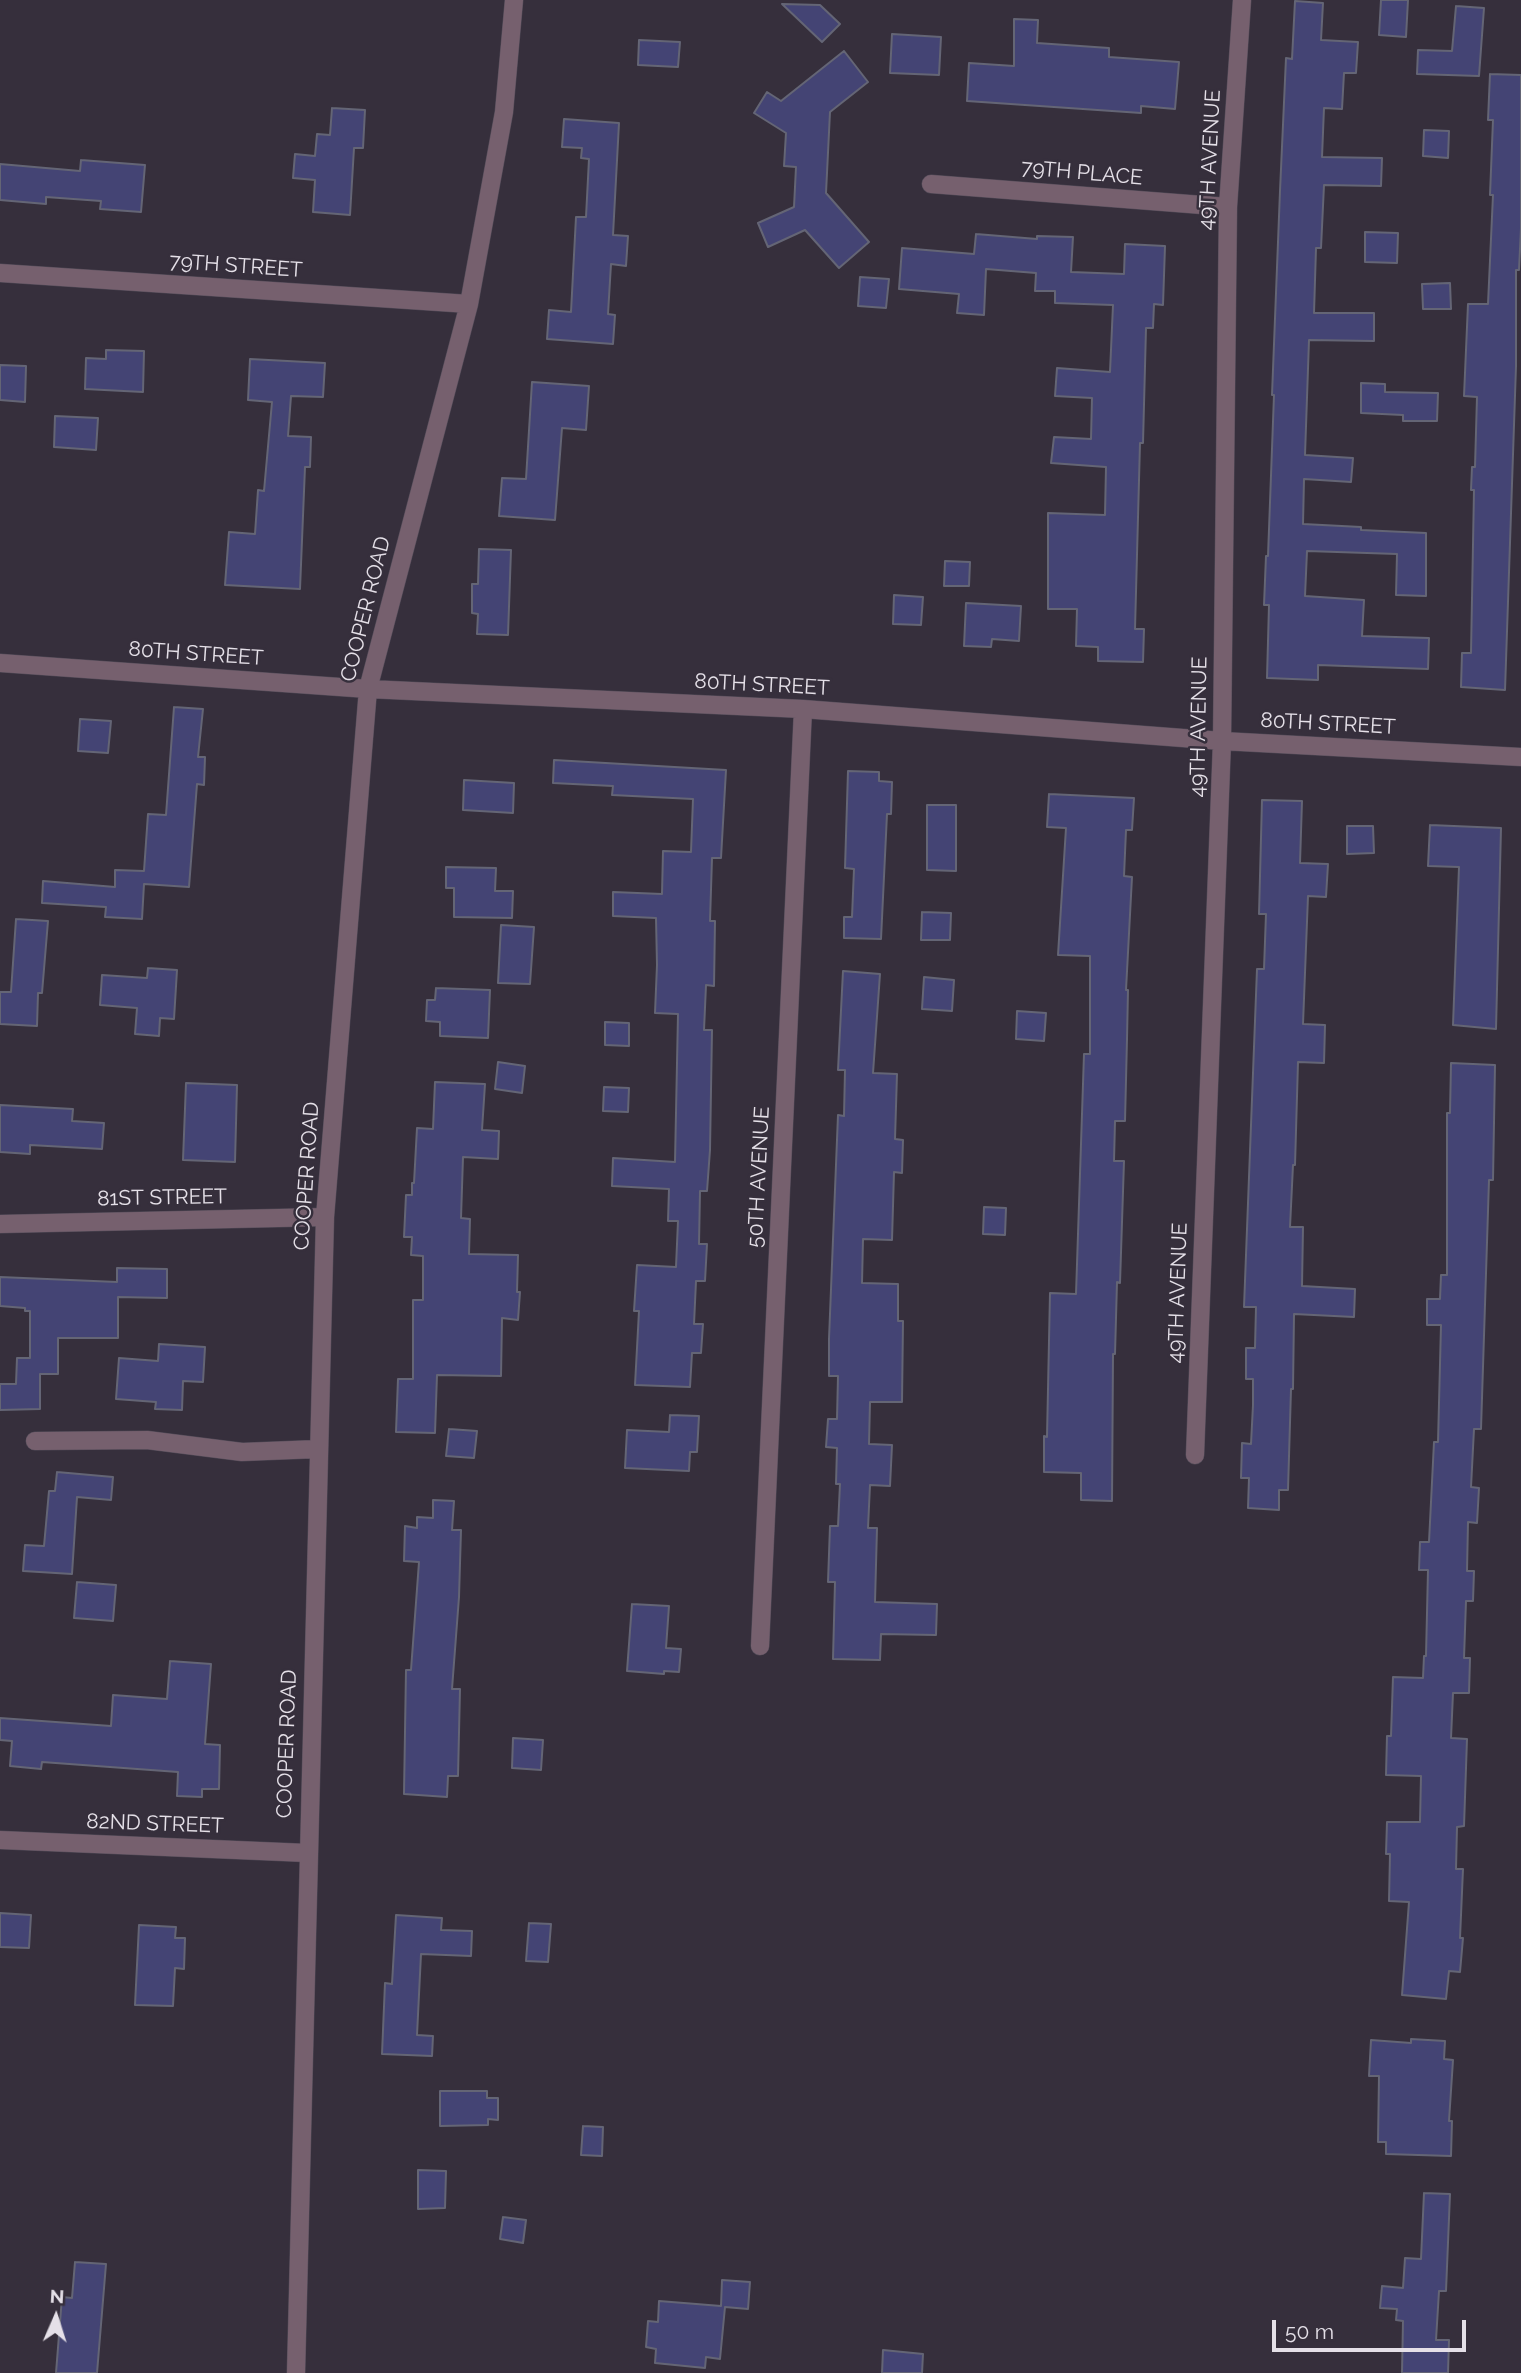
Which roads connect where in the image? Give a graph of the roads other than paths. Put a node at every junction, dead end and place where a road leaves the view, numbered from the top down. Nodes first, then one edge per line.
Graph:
1 (514, 0) edge
2 (1242, 0) edge
3 (931, 184) dead end
4 (1228, 207) junction
5 (0, 273) edge
6 (469, 304) junction
7 (0, 663) edge
8 (368, 688) junction
9 (803, 709) junction
10 (1222, 741) junction
11 (1521, 757) edge
12 (325, 1217) junction
13 (0, 1224) edge
14 (35, 1441) dead end
15 (318, 1449) junction
16 (1195, 1455) dead end
17 (760, 1646) dead end
18 (0, 1840) edge
19 (307, 1853) junction
20 (296, 2373) edge

1 - 6 street, COOPER ROAD
2 - 4 street, 49TH AVENUE
3 - 4 street, 79TH PLACE
4 - 10 street, 49TH AVENUE
5 - 6 street, 79TH STREET
6 - 8 street, COOPER ROAD
7 - 8 street, 80TH STREET
8 - 9 street, 80TH STREET
8 - 12 street, COOPER ROAD
9 - 10 street, 80TH STREET
9 - 17 street, 50TH AVENUE
10 - 11 street, 80TH STREET
10 - 16 street, 49TH AVENUE
12 - 13 street, 81ST STREET
12 - 15 street, COOPER ROAD
14 - 15 street
15 - 19 street, COOPER ROAD
18 - 19 street, 82ND STREET
19 - 20 street, COOPER ROAD

